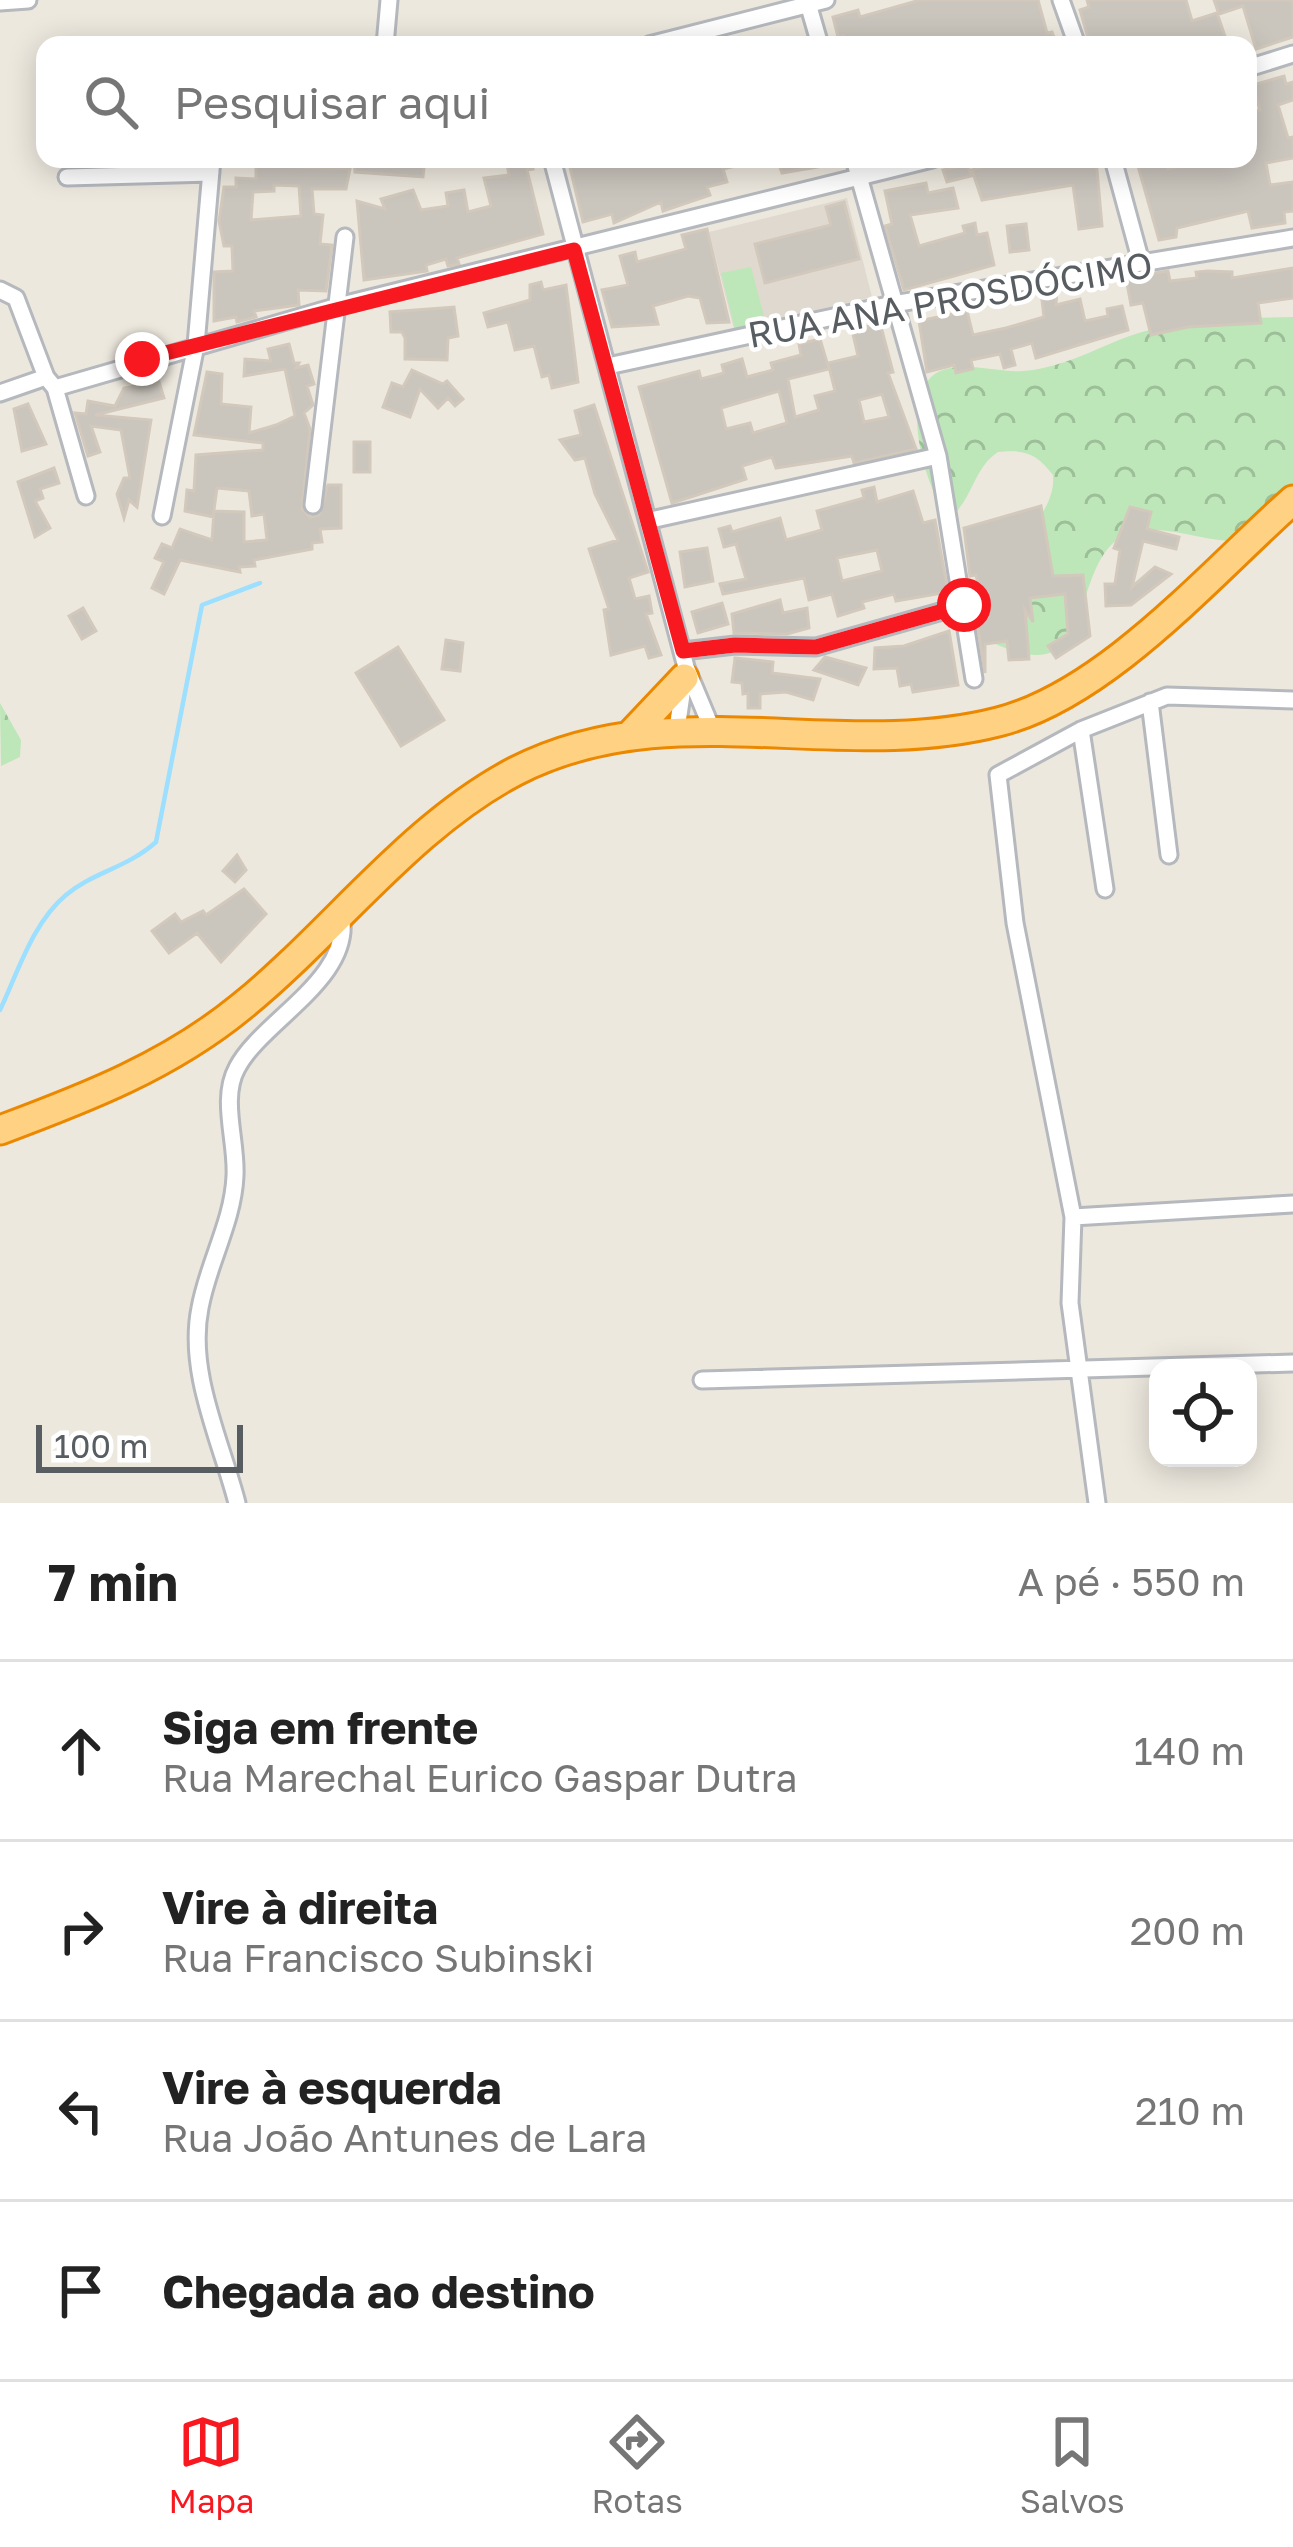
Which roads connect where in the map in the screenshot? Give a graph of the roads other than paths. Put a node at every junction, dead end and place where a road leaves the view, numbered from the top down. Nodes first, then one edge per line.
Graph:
1 (28, 0) edge
2 (389, 0) edge
3 (1061, 0) edge
4 (0, 2) edge
5 (814, 2) edge
6 (386, 36) edge
7 (684, 36) edge
8 (819, 36) edge
9 (1074, 36) edge
10 (1293, 54) edge
11 (1257, 65) edge
12 (186, 168) edge
13 (212, 168) edge
14 (554, 168) edge
15 (857, 168) edge
16 (898, 168) edge
17 (1116, 168) edge
18 (67, 177) dead end
19 (860, 178) junction
20 (345, 237) dead end
21 (1293, 238) edge
22 (574, 250) junction
23 (1142, 262) junction
24 (0, 290) edge
25 (893, 304) junction
26 (338, 306) junction
27 (196, 345) junction
28 (608, 366) junction
29 (51, 383) junction
30 (0, 393) edge
31 (938, 456) junction
32 (86, 496) dead end
33 (1293, 500) edge
34 (314, 505) dead end
35 (162, 516) dead end
36 (651, 520) junction
37 (964, 605) junction
38 (684, 665) junction
39 (974, 679) dead end
40 (1293, 700) edge
41 (1150, 702) junction
42 (712, 728) junction
43 (676, 729) junction
44 (1082, 730) junction
45 (632, 733) junction
46 (1169, 855) dead end
47 (1106, 890) dead end
48 (341, 915) junction
49 (0, 1130) edge
50 (1293, 1204) edge
51 (1073, 1217) junction
52 (1293, 1363) edge
53 (1079, 1369) junction
54 (702, 1380) dead end
55 (237, 1503) edge
56 (1097, 1503) edge

1 - 4 street
2 - 6 street
3 - 9 street
5 - 7 street
5 - 8 street
10 - 11 street
12 - 18 street
13 - 27 street
14 - 22 street
15 - 19 street
16 - 19 street
17 - 23 street
19 - 22 street
19 - 25 street
20 - 26 street
21 - 23 street, RUA ANA PROSDÓCIMO
22 - 26 street
22 - 28 street
23 - 25 street, RUA ANA PROSDÓCIMO
24 - 29 street
25 - 28 street, RUA ANA PROSDÓCIMO
25 - 31 street
26 - 27 street
26 - 34 street
27 - 29 street
27 - 35 street
28 - 36 street
29 - 30 street
29 - 32 street
31 - 36 street
31 - 37 street
33 - 42 highway
36 - 38 street
37 - 38 street
37 - 39 street
38 - 42 street
38 - 43 street
38 - 45 highway
40 - 41 street
41 - 44 street
41 - 46 street
42 - 43 highway
43 - 45 highway
44 - 47 street
44 - 51 street
45 - 48 highway
48 - 49 highway
48 - 55 street
50 - 51 street
51 - 53 street
52 - 53 street
53 - 54 street
53 - 56 street

